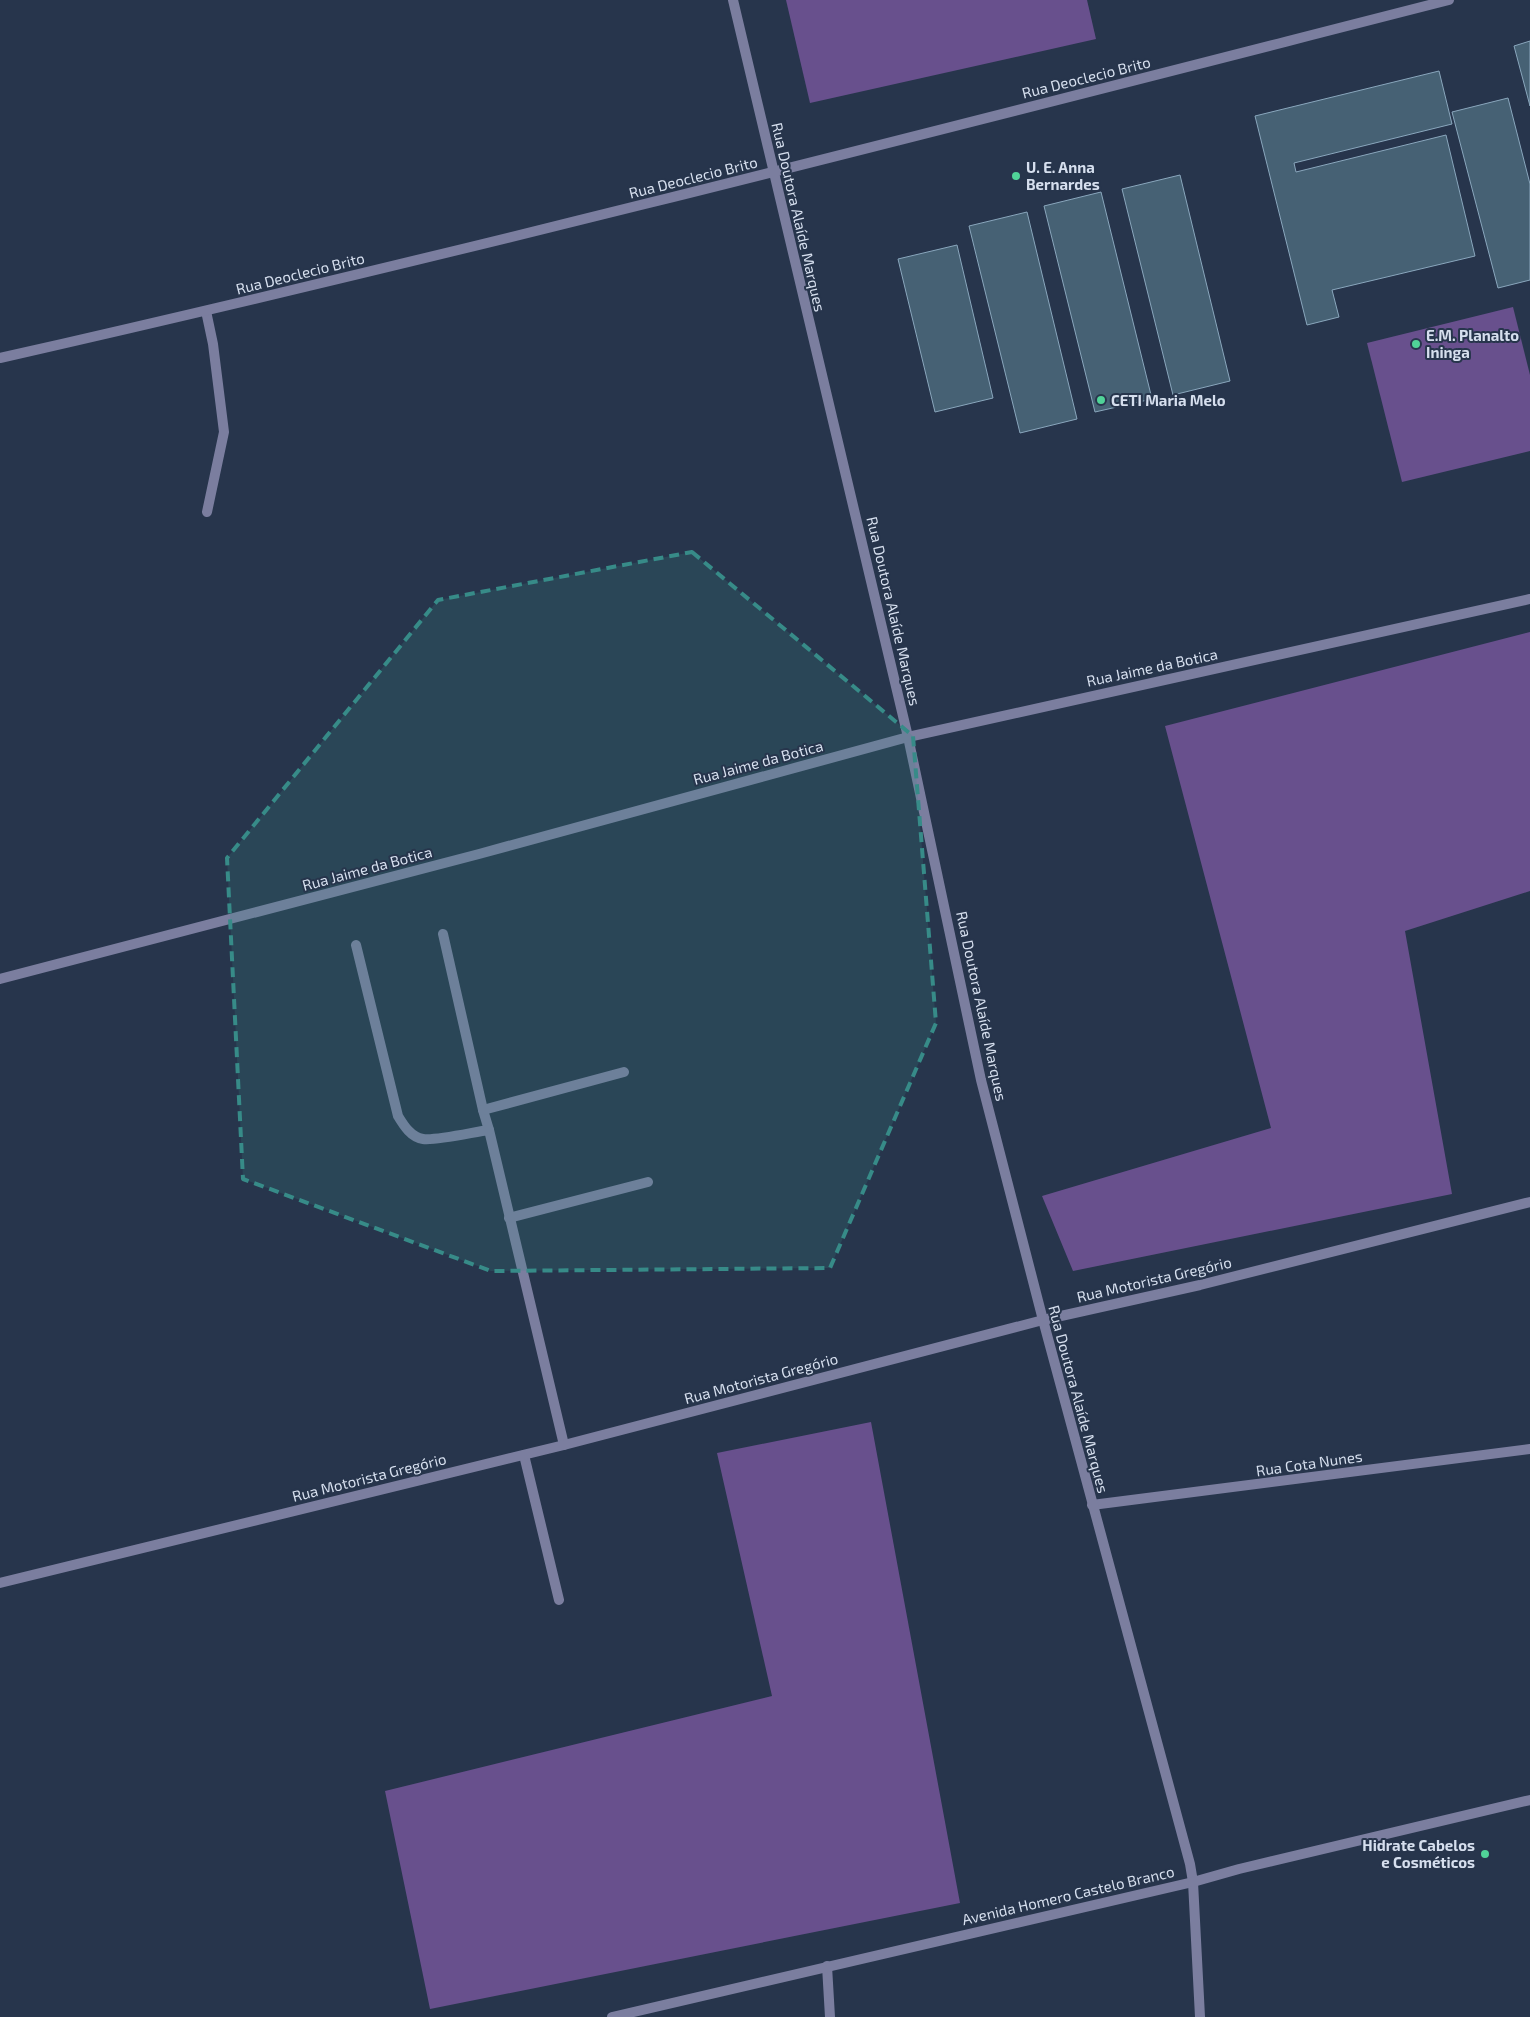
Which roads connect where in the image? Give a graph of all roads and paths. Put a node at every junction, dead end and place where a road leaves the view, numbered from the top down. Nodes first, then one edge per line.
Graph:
1 (733, 0) edge
2 (1449, 0) edge
3 (773, 173) junction
4 (206, 311) junction
5 (0, 358) edge
6 (207, 512) dead end
7 (1530, 599) edge
8 (908, 737) junction
9 (443, 934) dead end
10 (356, 945) dead end
11 (0, 979) edge
12 (624, 1072) dead end
13 (483, 1110) junction
14 (489, 1130) junction
15 (648, 1182) dead end
16 (1530, 1202) edge
17 (509, 1218) junction
18 (1043, 1320) junction
19 (564, 1445) junction
20 (1530, 1449) edge
21 (524, 1455) junction
22 (1092, 1505) junction
23 (0, 1583) edge
24 (559, 1600) dead end
25 (1530, 1800) edge
26 (1193, 1882) junction
27 (827, 1966) junction
28 (612, 2017) edge
29 (830, 2017) edge
30 (1200, 2017) edge

1 - 3 street, Rua Doutora Alaíde Marques
2 - 3 street, Rua Deoclecio Brito
3 - 4 street, Rua Deoclecio Brito
3 - 8 street, Rua Doutora Alaíde Marques
4 - 5 street, Rua Deoclecio Brito
4 - 6 street
7 - 8 street, Rua Jaime da Botica
8 - 11 street, Rua Jaime da Botica
8 - 18 street, Rua Doutora Alaíde Marques
9 - 13 street
10 - 14 street
12 - 13 street
13 - 14 street
14 - 17 street
15 - 17 street
16 - 18 street, Rua Motorista Gregório
17 - 19 street
18 - 19 street, Rua Motorista Gregório
18 - 22 street, Rua Doutora Alaíde Marques
19 - 21 street, Rua Motorista Gregório
20 - 22 street, Rua Cota Nunes
21 - 23 street, Rua Motorista Gregório
21 - 24 street
22 - 26 street, Rua Doutora Alaíde Marques
25 - 26 street, Avenida Homero Castelo Branco
26 - 27 street, Avenida Homero Castelo Branco
26 - 30 street, Rua Doutora Alaíde Marques
27 - 28 street, Avenida Homero Castelo Branco
27 - 29 street

